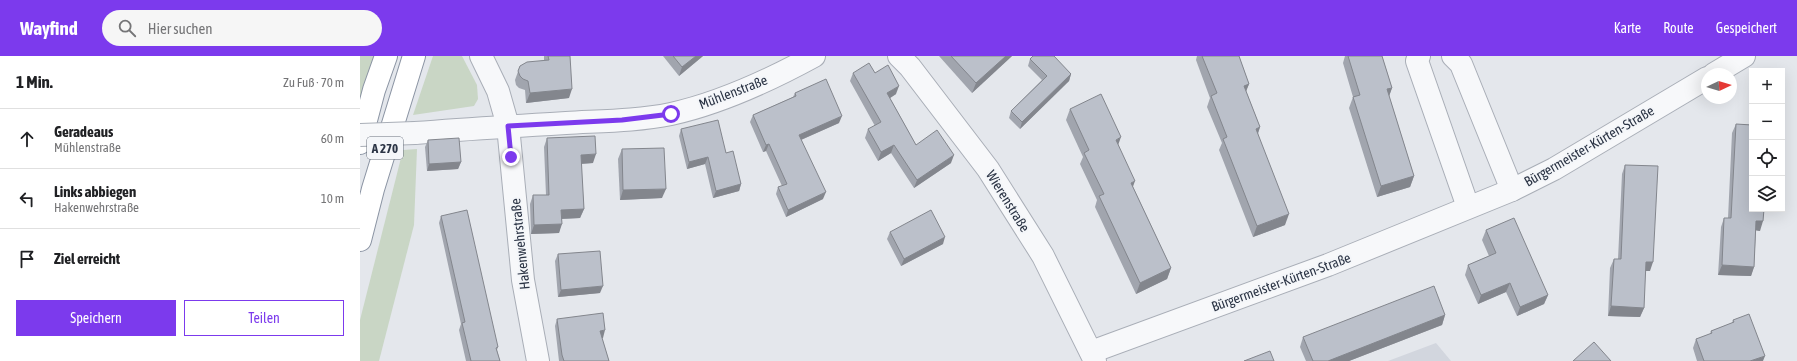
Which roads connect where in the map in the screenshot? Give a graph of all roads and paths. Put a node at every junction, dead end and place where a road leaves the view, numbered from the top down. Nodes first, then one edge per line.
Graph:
1 (386, 56) edge
2 (414, 56) edge
3 (481, 56) edge
4 (814, 56) edge
5 (899, 56) edge
6 (1419, 56) edge
7 (1453, 56) edge
8 (1744, 56) edge
9 (1724, 68) edge
10 (1701, 82) edge
11 (508, 126) junction
12 (360, 135) edge
13 (360, 143) edge
14 (1512, 190) junction
15 (1468, 207) junction
16 (360, 240) edge
17 (1093, 357) edge
18 (538, 361) edge

1 - 13 highway, A 270
2 - 16 highway, A 270
3 - 11 street, Hakenwehrstraße
4 - 11 street, Mühlenstraße
5 - 17 street, Wierenstraße
6 - 15 street
7 - 14 street
8 - 9 street
10 - 14 street, Bürgermeister-Kürten-Straße
11 - 12 street, Mühlenstraße, bridge
11 - 18 street, Hakenwehrstraße
14 - 15 street, Bürgermeister-Kürten-Straße
15 - 17 street, Bürgermeister-Kürten-Straße

